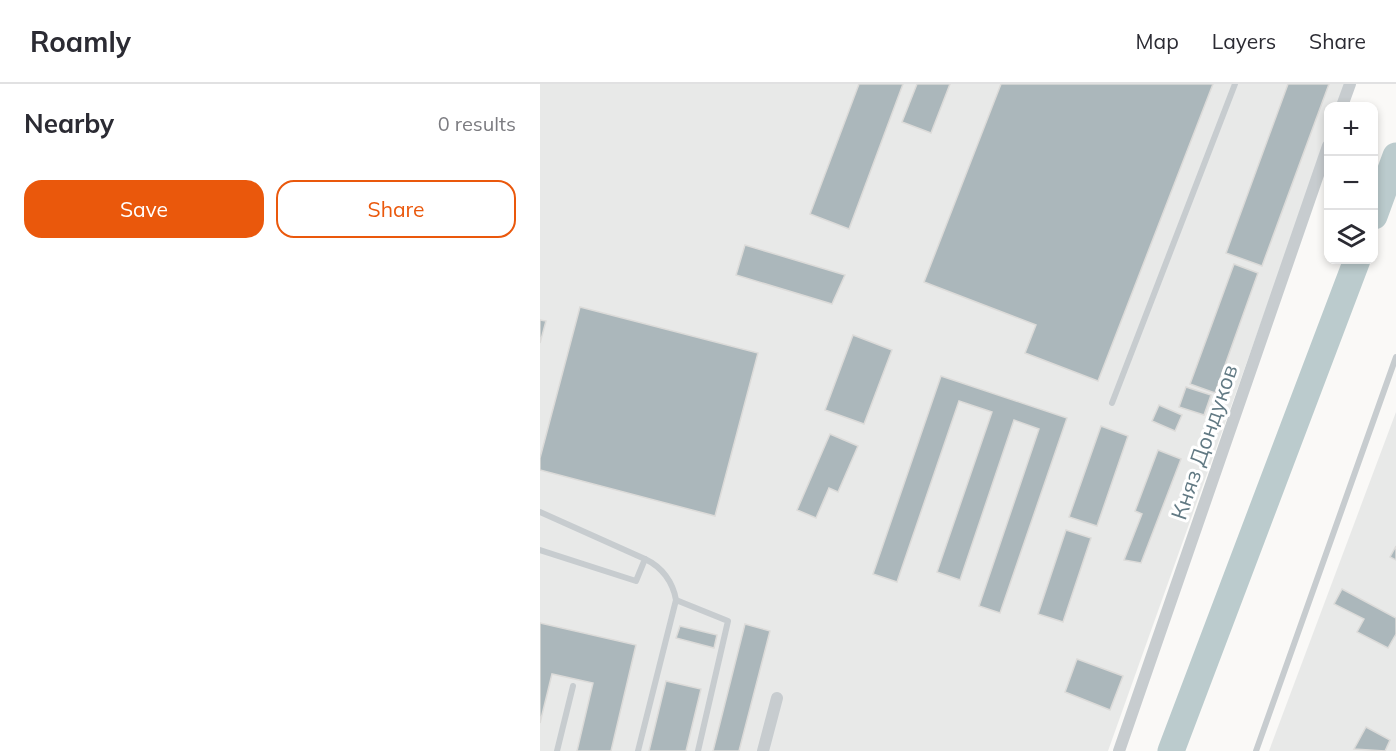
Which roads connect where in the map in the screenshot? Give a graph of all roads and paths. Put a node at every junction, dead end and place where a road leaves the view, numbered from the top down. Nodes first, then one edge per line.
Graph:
1 (1235, 84) edge
2 (1350, 84) edge
3 (1343, 102) edge
4 (1326, 156) edge
5 (1396, 357) edge
6 (1112, 403) dead end
7 (540, 512) edge
8 (540, 550) edge
9 (645, 560) junction
10 (676, 600) junction
11 (573, 686) dead end
12 (777, 698) dead end
13 (556, 751) edge
14 (638, 751) edge
15 (698, 751) edge
16 (763, 751) edge
17 (1119, 751) edge
18 (1256, 751) edge

1 - 6 lane
2 - 3 street
4 - 17 street, Княз Дондуков
5 - 18 lane
7 - 9 lane
8 - 9 lane
9 - 10 lane
10 - 14 lane
10 - 15 lane
11 - 13 lane
12 - 16 street

